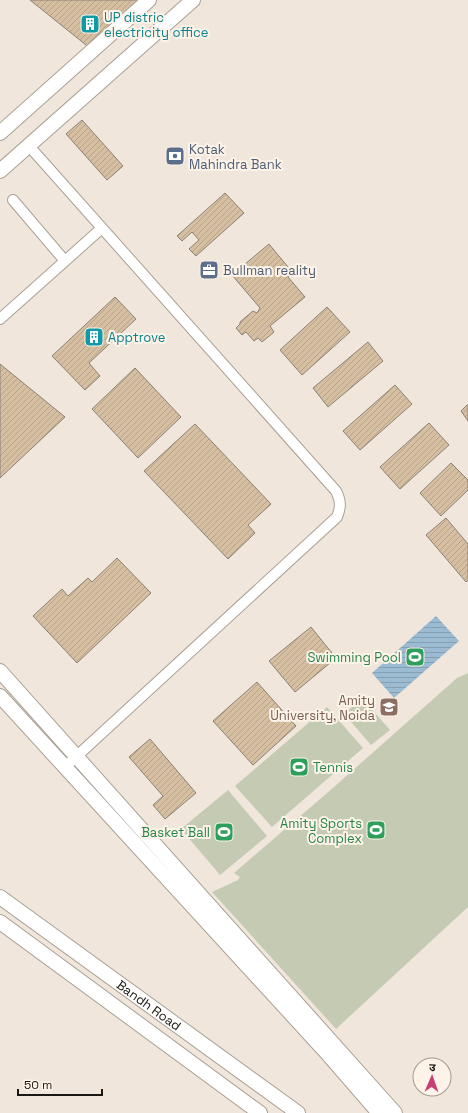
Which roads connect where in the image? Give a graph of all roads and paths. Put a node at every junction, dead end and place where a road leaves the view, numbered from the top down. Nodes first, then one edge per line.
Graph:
1 (149, 0) edge
2 (193, 0) edge
3 (0, 133) edge
4 (29, 146) junction
5 (0, 171) edge
6 (13, 200) dead end
7 (102, 228) junction
8 (65, 261) junction
9 (0, 319) edge
10 (0, 671) edge
11 (0, 696) edge
12 (77, 757) junction
13 (65, 768) junction
14 (0, 897) edge
15 (0, 922) edge
16 (260, 1113) edge
17 (298, 1113) edge
18 (379, 1113) edge
19 (395, 1113) edge

1 - 3 street
2 - 4 street
4 - 5 street
4 - 7 street
6 - 8 street
7 - 8 street
7 - 12 street
8 - 9 street
10 - 12 street
11 - 13 street
12 - 13 street
12 - 19 street
13 - 18 street
14 - 17 street, Bandh Road
15 - 16 street, Bandh Road

